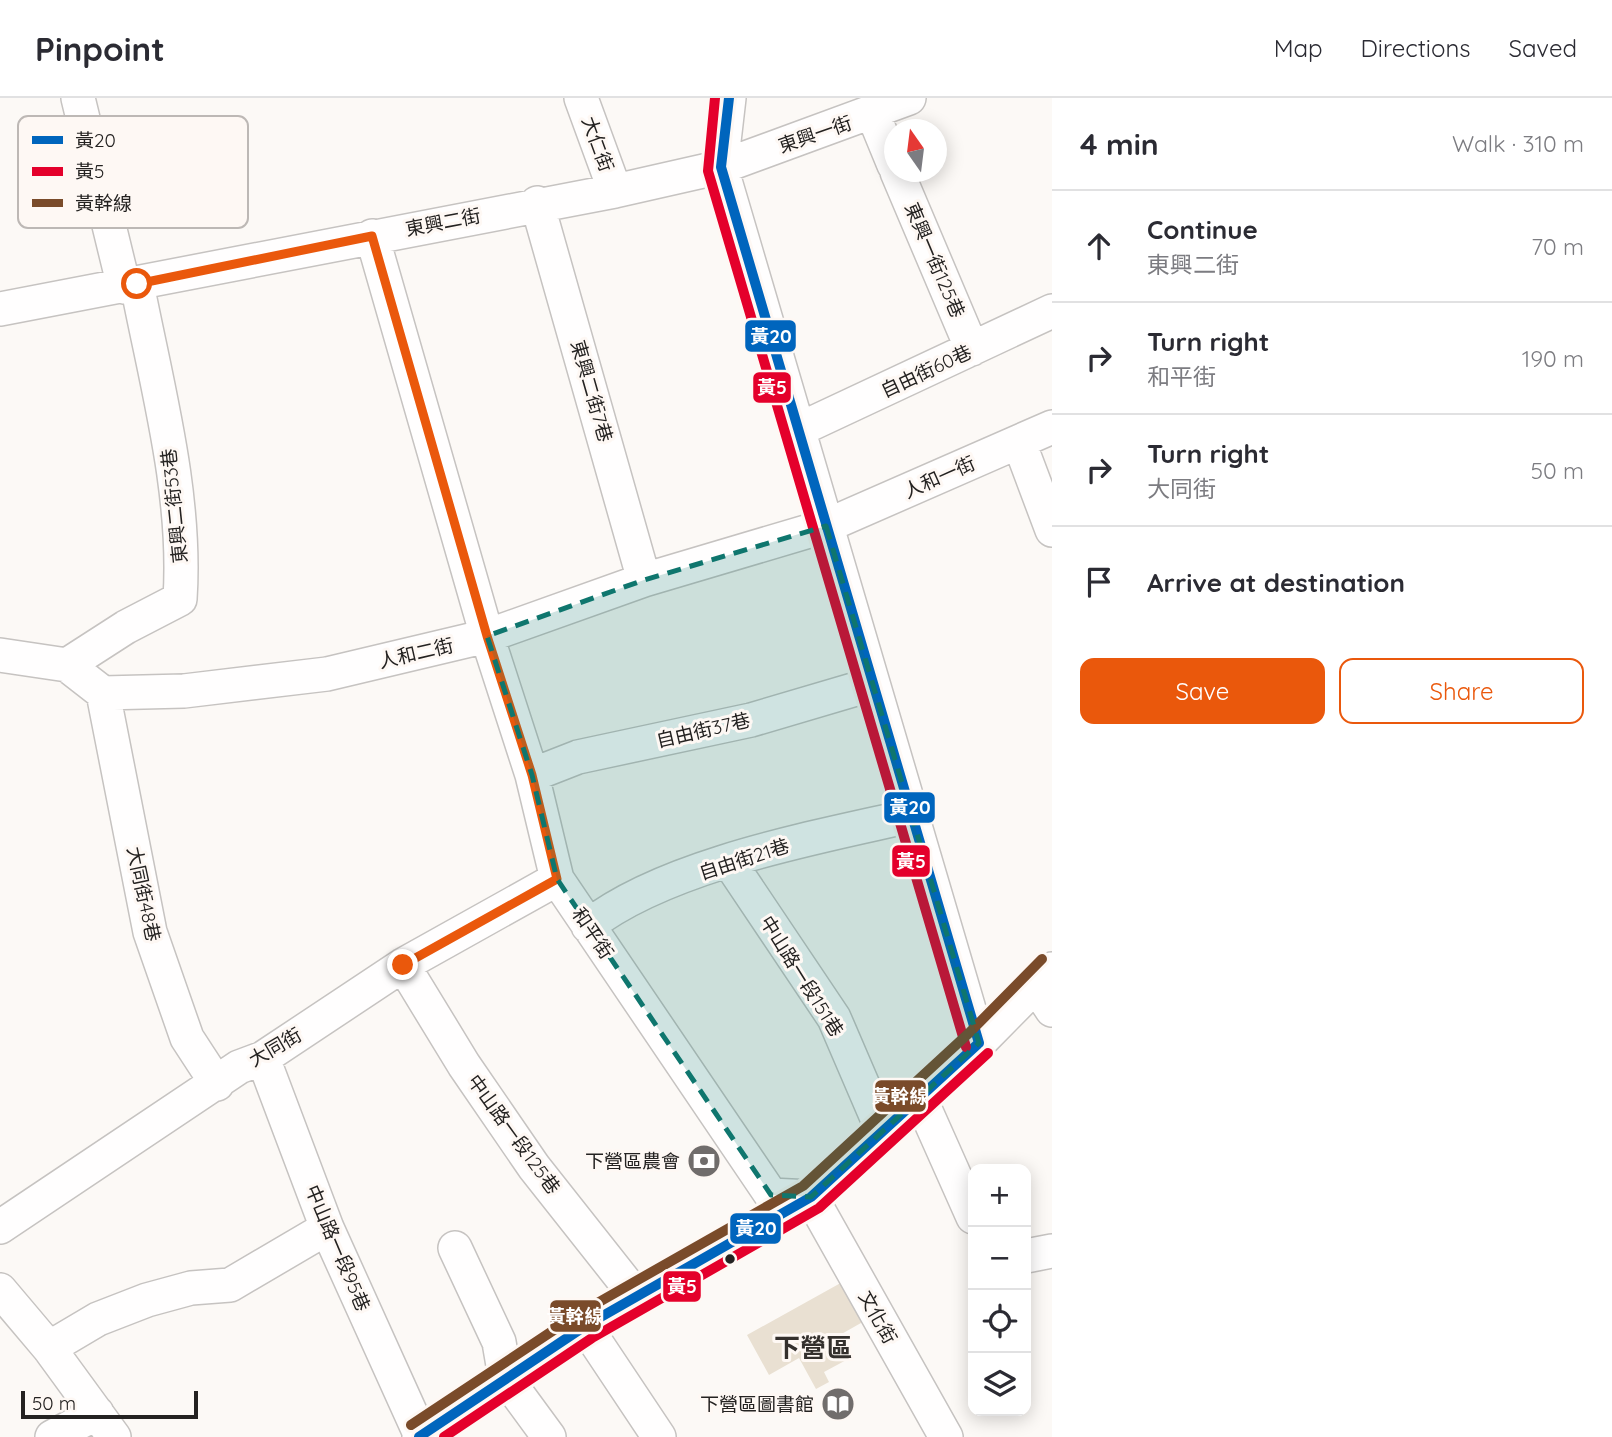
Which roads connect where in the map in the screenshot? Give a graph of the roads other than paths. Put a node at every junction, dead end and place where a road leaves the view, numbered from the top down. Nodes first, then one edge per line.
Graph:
1 (78, 98) edge
2 (581, 98) edge
3 (729, 98) edge
4 (909, 98) edge
5 (873, 114) junction
6 (83, 116) edge
7 (884, 141) edge
8 (721, 167) junction
9 (901, 182) edge
10 (615, 191) junction
11 (537, 204) junction
12 (115, 228) edge
13 (372, 236) junction
14 (131, 285) junction
15 (0, 309) edge
16 (1052, 311) edge
17 (972, 349) junction
18 (1052, 427) edge
19 (798, 430) junction
20 (1019, 442) junction
21 (827, 526) junction
22 (1052, 530) edge
23 (644, 580) junction
24 (487, 636) junction
25 (0, 655) edge
26 (66, 664) junction
27 (873, 684) junction
28 (103, 693) junction
29 (532, 775) junction
30 (910, 816) junction
31 (730, 863) junction
32 (557, 879) junction
33 (588, 926) junction
34 (403, 965) junction
35 (1048, 999) edge
36 (979, 1044) junction
37 (263, 1058) junction
38 (218, 1084) junction
39 (920, 1098) junction
40 (883, 1132) junction
41 (811, 1198) junction
42 (968, 1206) edge
43 (0, 1227) edge
44 (327, 1228) junction
45 (455, 1248) dead end
46 (1052, 1251) edge
47 (1031, 1255) edge
48 (0, 1290) edge
49 (636, 1296) junction
50 (584, 1326) junction
51 (49, 1348) junction
52 (505, 1377) junction
53 (105, 1425) edge
54 (420, 1436) edge
55 (52, 1437) edge
56 (549, 1437) edge
57 (659, 1437) edge
58 (946, 1437) edge

1 - 6 street
2 - 10 street, 大仁街
3 - 8 street
4 - 5 street, 東興一街
5 - 7 street
5 - 8 street, 東興一街
8 - 10 street, 東興二街
8 - 19 street
9 - 17 street, 東興一街125巷
10 - 11 street, 東興二街
11 - 13 street, 東興二街
11 - 23 street, 東興二街7巷
12 - 14 street
13 - 14 street, 東興二街
13 - 24 street, 和平街
14 - 15 street, 東興二街
14 - 26 street, 東興二街53巷
16 - 17 street, 自由街60巷
17 - 19 street, 自由街60巷
18 - 20 street, 人和一街
19 - 21 street
20 - 21 street, 人和一街
20 - 22 street
21 - 23 street, 人和二街
21 - 27 street
23 - 24 street, 人和二街
24 - 28 street, 人和二街
24 - 29 street, 和平街
25 - 26 street
26 - 28 street
27 - 29 street, 自由街37巷
27 - 30 street
28 - 38 street, 大同街48巷
29 - 32 street, 和平街
30 - 31 street, 自由街21巷
30 - 36 street
31 - 33 street, 自由街21巷
31 - 40 street, 中山路一段151巷
32 - 33 street, 和平街
32 - 34 street, 大同街
33 - 41 street, 和平街
34 - 37 street, 大同街
34 - 49 street, 中山路一段125巷
35 - 36 street
36 - 39 street
37 - 38 street, 大同街
37 - 44 street, 中山路一段95巷
38 - 43 street, 大同街
39 - 40 street
39 - 42 street
40 - 41 street
41 - 49 street
41 - 58 street, 文化街
44 - 51 street
44 - 54 street, 中山路一段95巷
45 - 52 street
46 - 47 street
48 - 51 street
49 - 50 street
50 - 52 street
50 - 57 street
51 - 53 street
52 - 54 street
52 - 56 street
53 - 55 street

